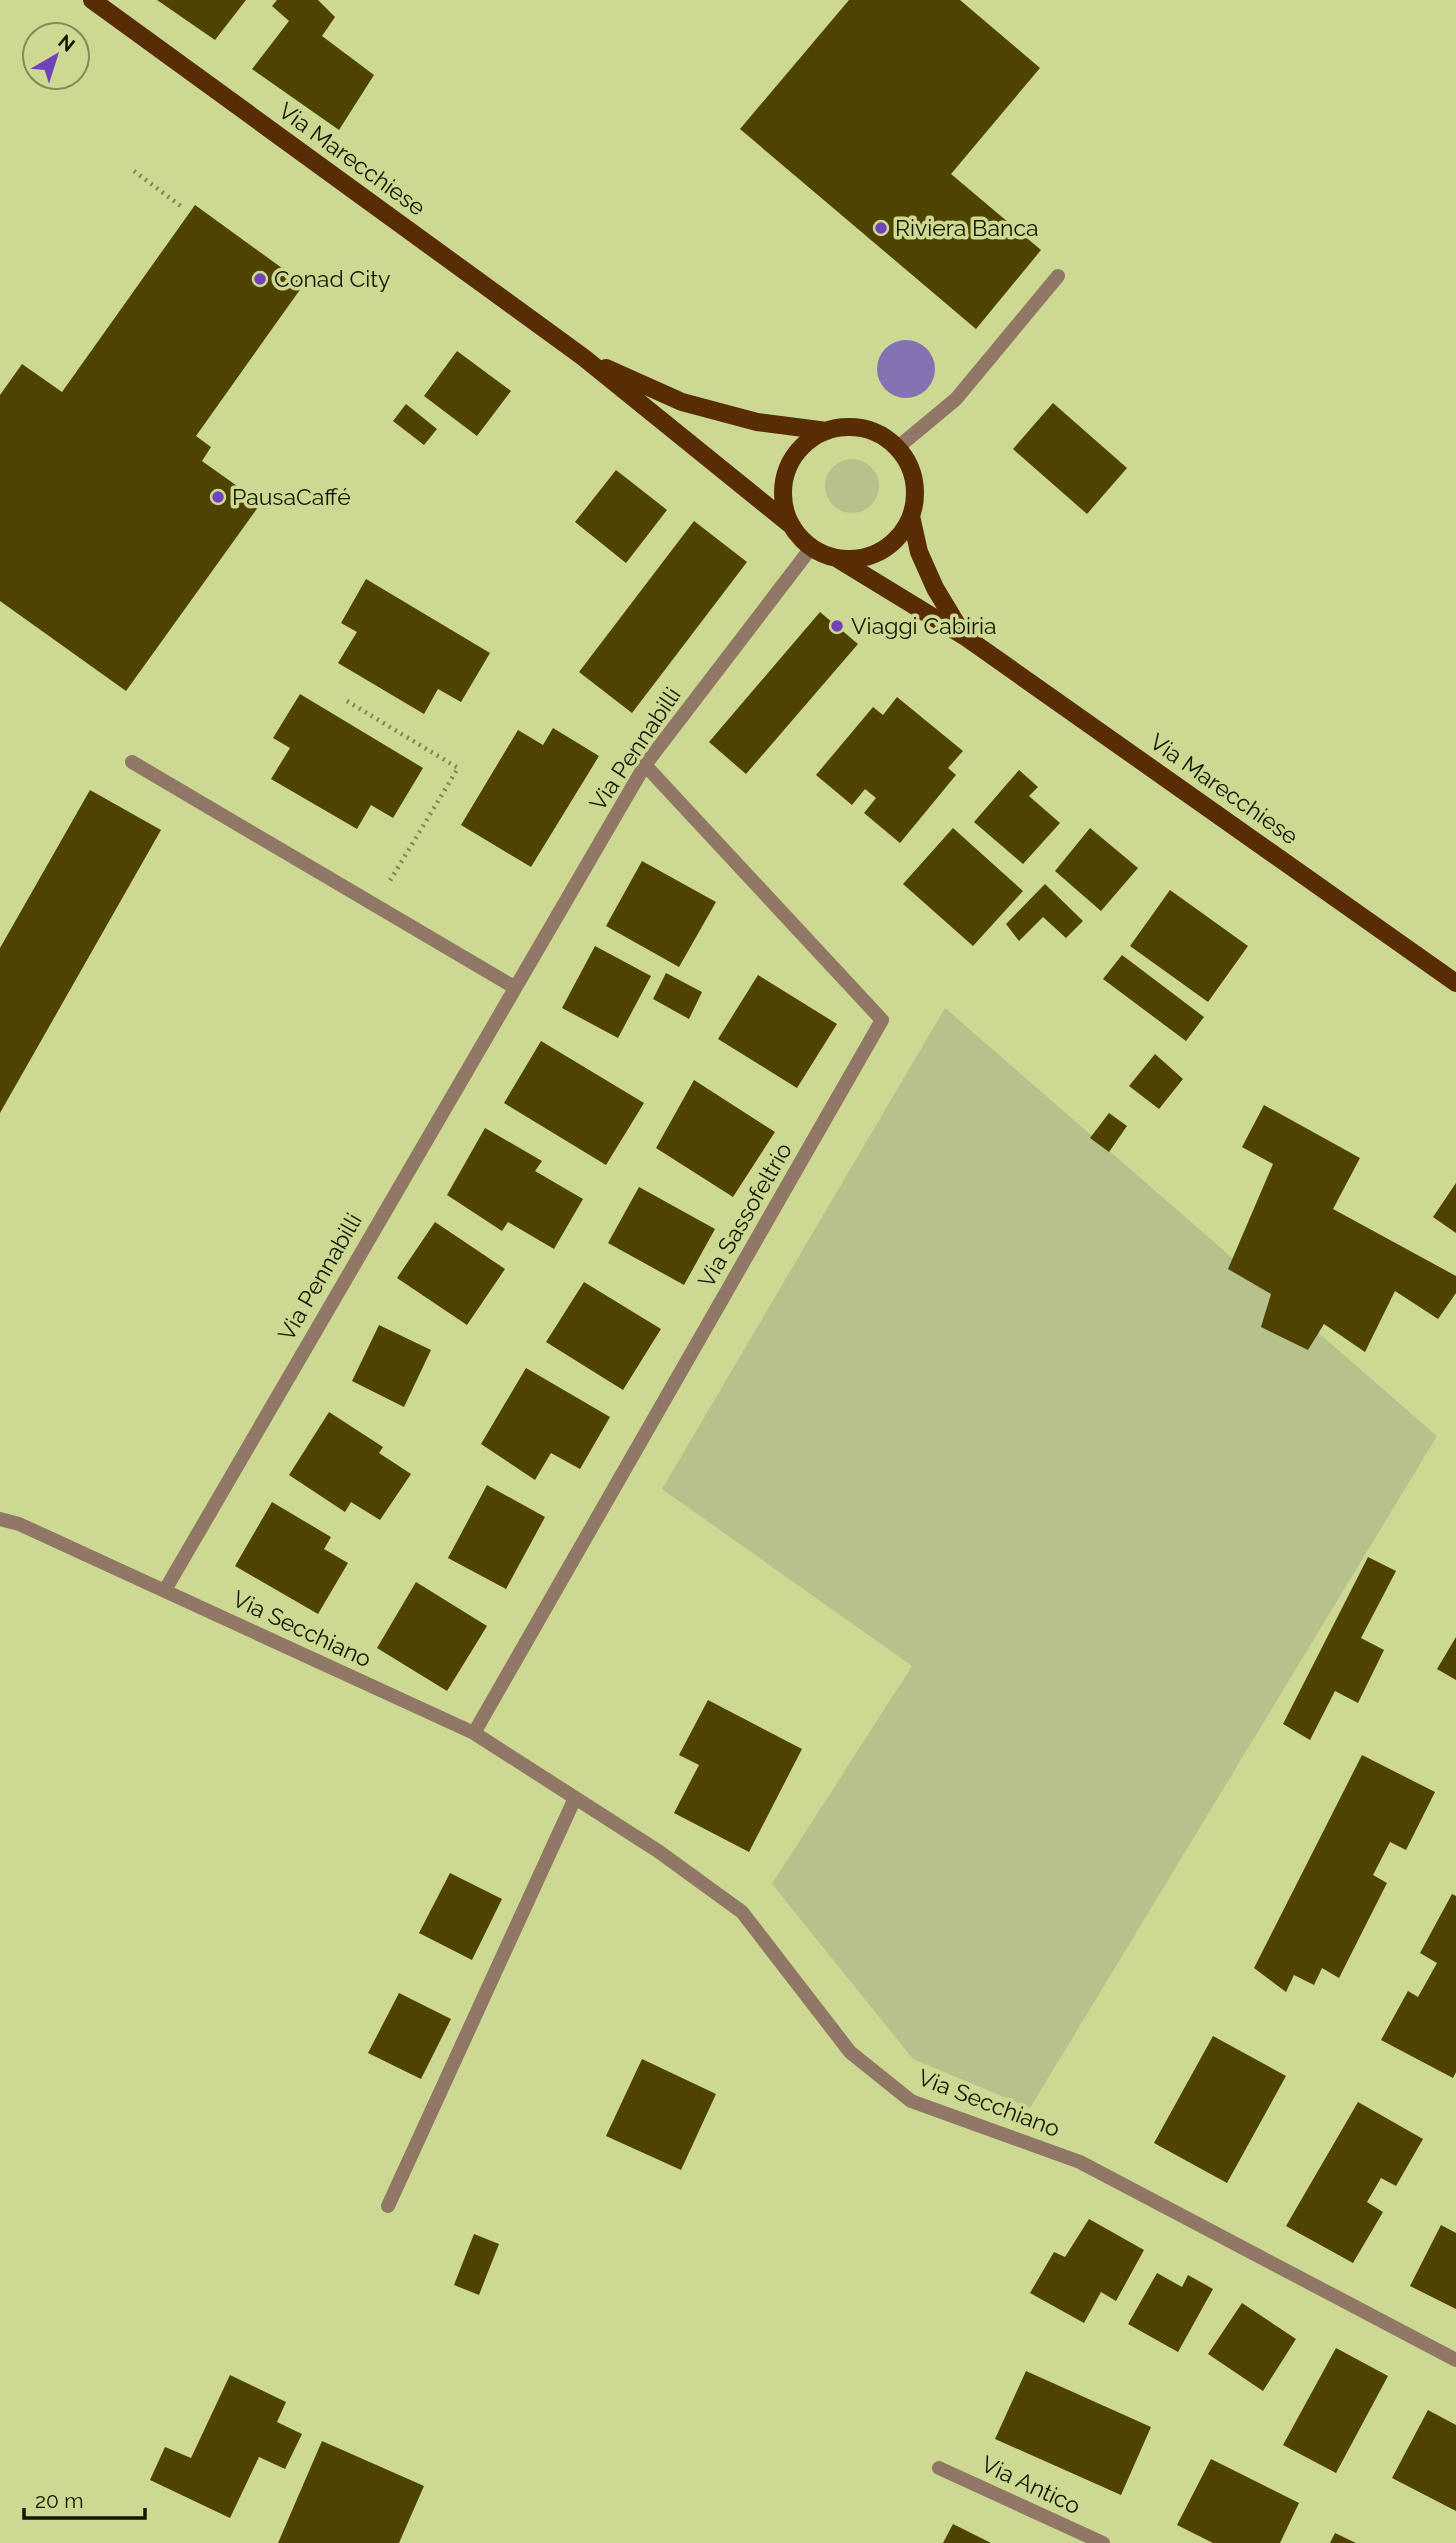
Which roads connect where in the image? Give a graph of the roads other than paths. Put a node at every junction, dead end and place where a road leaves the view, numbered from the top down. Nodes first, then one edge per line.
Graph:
1 (92, 0) edge
2 (1058, 276) dead end
3 (583, 357) junction
4 (827, 430) junction
5 (897, 448) junction
6 (911, 516) junction
7 (792, 526) junction
8 (811, 548) junction
9 (838, 559) junction
10 (964, 636) junction
11 (132, 762) dead end
12 (645, 765) junction
13 (1456, 983) edge
14 (514, 987) junction
15 (0, 1519) edge
16 (164, 1590) junction
17 (474, 1733) junction
18 (575, 1798) junction
19 (388, 2206) dead end
20 (1456, 2360) edge
21 (939, 2468) dead end
22 (1103, 2543) edge

1 - 3 main road, Via Marecchiese
2 - 5 street
3 - 4 main road, Via Marecchiese
3 - 7 main road, Via Marecchiese
4 - 5 main road, Via Marecchiese
4 - 7 main road, Via Marecchiese
5 - 6 main road, Via Marecchiese
6 - 9 main road, Via Marecchiese
6 - 10 main road, Via Marecchiese
7 - 8 main road, Via Marecchiese
8 - 9 main road, Via Marecchiese
8 - 12 street, Via Pennabilli
9 - 10 main road, Via Marecchiese
10 - 13 main road, Via Marecchiese
11 - 14 street
12 - 14 street, Via Pennabilli
12 - 17 street, Via Sassofeltrio
14 - 16 street, Via Pennabilli
15 - 16 street, Via Secchiano
16 - 17 street, Via Secchiano
17 - 18 street, Via Secchiano
18 - 19 street
18 - 20 street, Via Secchiano
21 - 22 street, Via Antico

